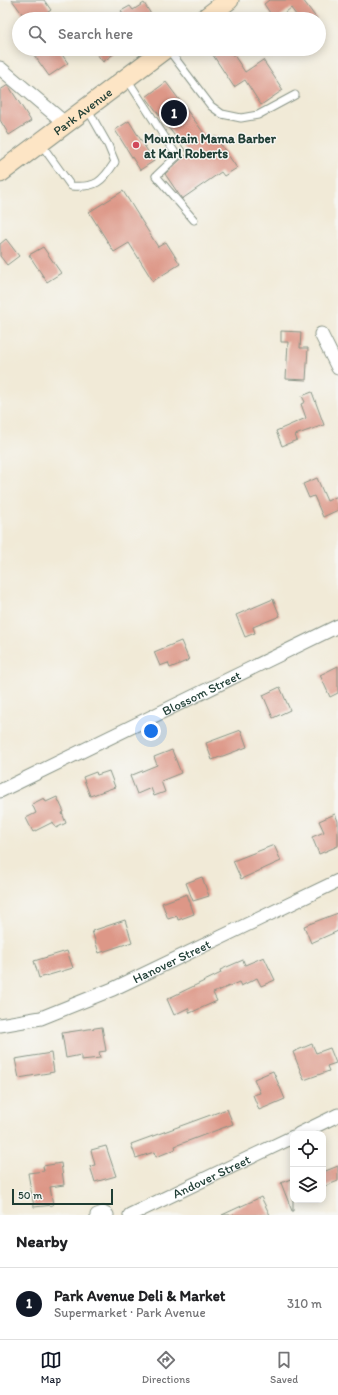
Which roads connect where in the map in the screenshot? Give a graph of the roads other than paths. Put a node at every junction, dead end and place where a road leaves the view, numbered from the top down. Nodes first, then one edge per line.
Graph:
1 (229, 0) edge
2 (213, 12) edge
3 (156, 56) edge
4 (173, 56) edge
5 (0, 68) edge
6 (126, 78) junction
7 (295, 95) dead end
8 (87, 108) junction
9 (66, 124) junction
10 (40, 142) junction
11 (0, 173) edge
12 (194, 220) dead end
13 (322, 334) dead end
14 (338, 368) edge
15 (338, 626) edge
16 (0, 791) edge
17 (338, 881) edge
18 (0, 1025) edge
19 (338, 1115) edge
20 (305, 1131) edge
21 (290, 1138) edge
22 (97, 1215) edge
23 (107, 1215) edge
24 (130, 1215) edge

1 - 2 street
3 - 6 street, Park Avenue
4 - 7 lane
5 - 9 street
6 - 8 street, Park Avenue
6 - 12 lane
8 - 9 street, Park Avenue
8 - 10 lane
9 - 10 street, Park Avenue
10 - 11 street, Park Avenue
13 - 14 street
15 - 16 street, Blossom Street
17 - 18 street, Hanover Street
19 - 20 street
21 - 24 street, Andover Street
22 - 23 street

